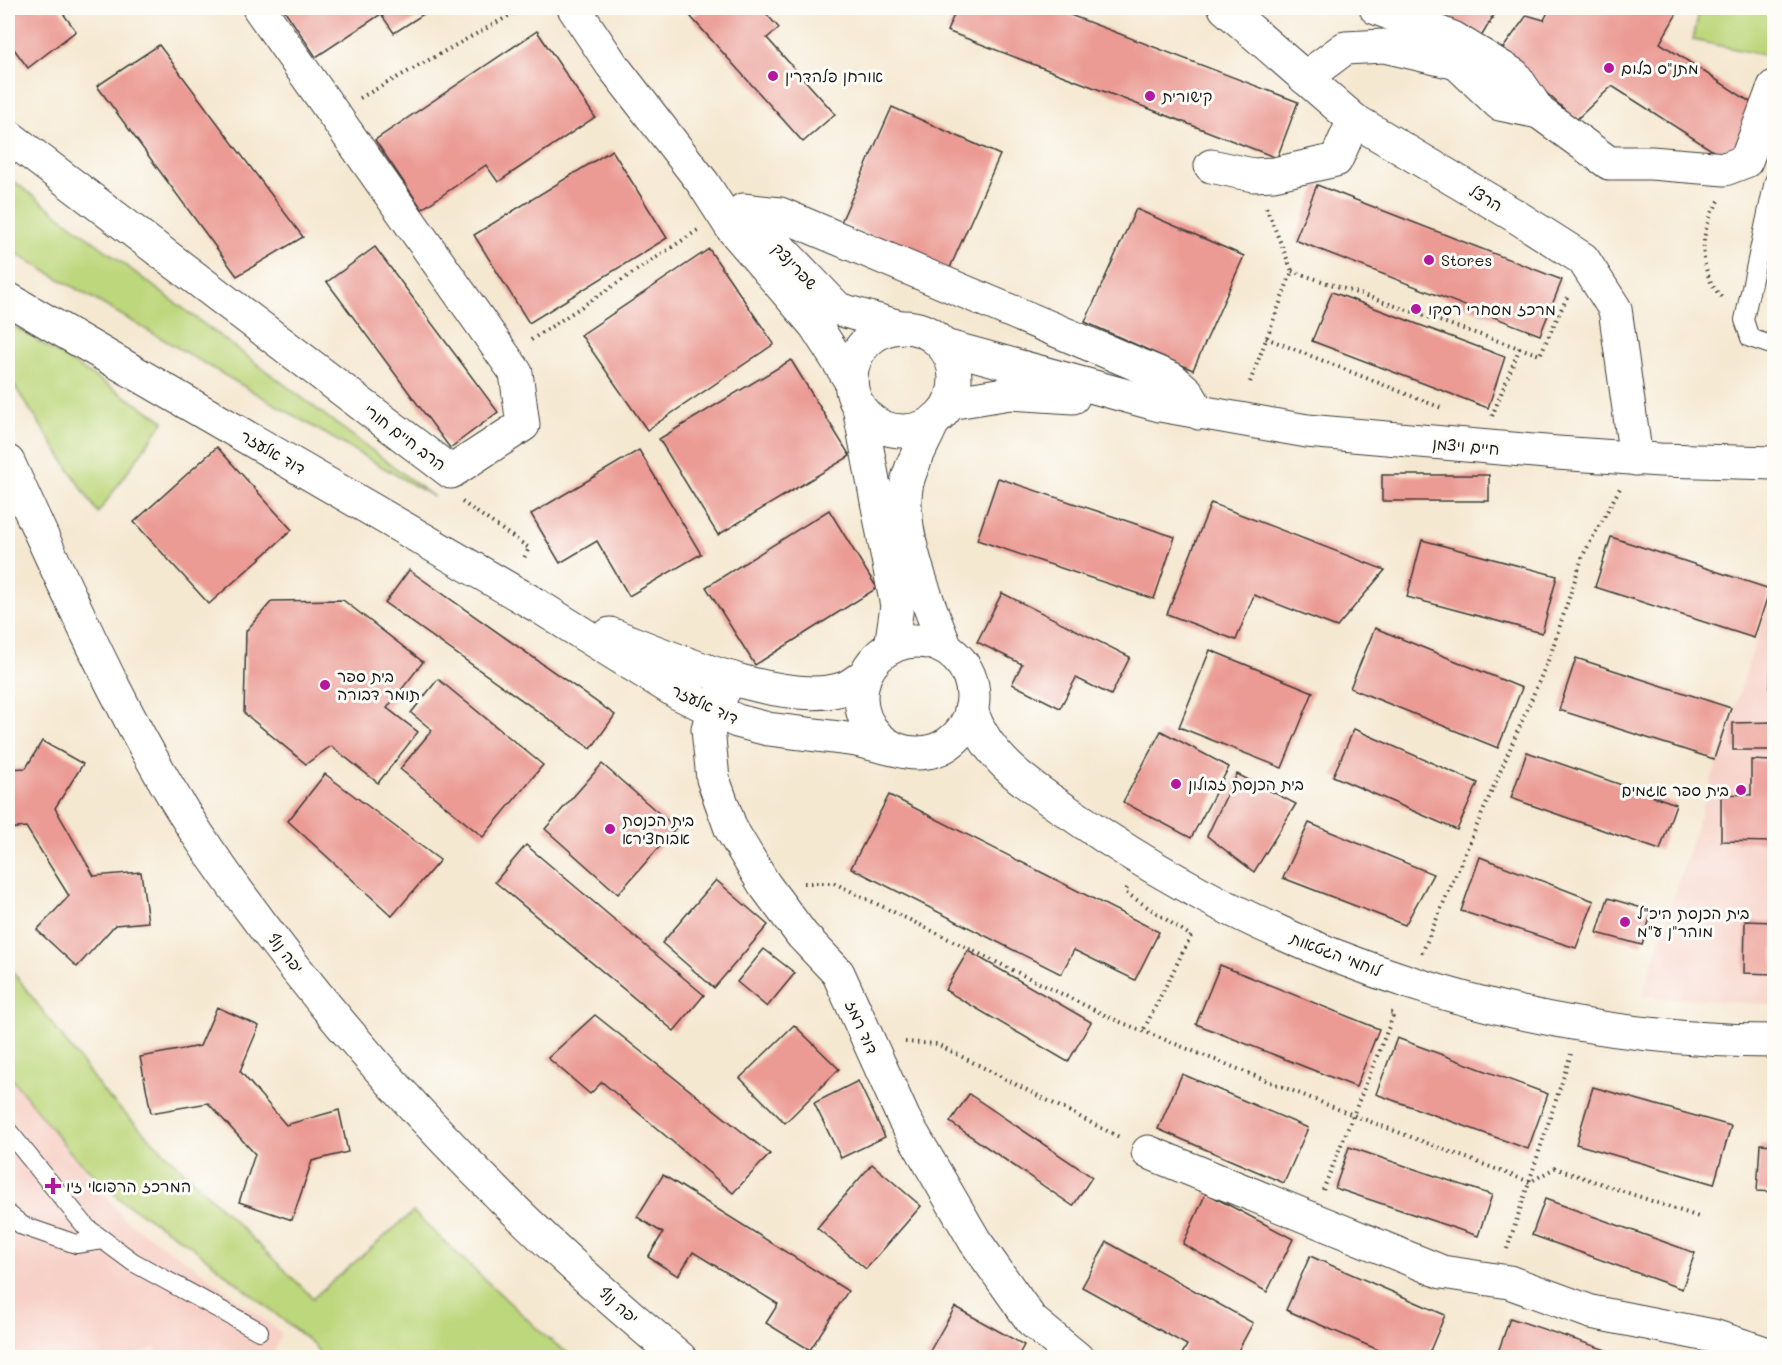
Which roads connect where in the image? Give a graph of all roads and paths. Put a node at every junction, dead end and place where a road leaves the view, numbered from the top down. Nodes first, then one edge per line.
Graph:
1 (259, 8) edge
2 (523, 8) edge
3 (574, 8) edge
4 (1225, 8) edge
5 (1376, 8) edge
6 (1305, 78) junction
7 (1774, 87) edge
8 (1539, 112) junction
9 (333, 113) junction
10 (1354, 120) junction
11 (8, 136) edge
12 (1746, 161) junction
13 (1211, 166) dead end
14 (1253, 175) junction
15 (1774, 181) edge
16 (733, 212) junction
17 (1583, 259) junction
18 (1292, 271) junction
19 (8, 299) edge
20 (1744, 320) junction
21 (900, 327) junction
22 (1266, 338) junction
23 (944, 346) junction
24 (1774, 346) edge
25 (1520, 347) junction
26 (505, 356) junction
27 (1250, 382) dead end
28 (855, 394) junction
29 (1160, 405) junction
30 (941, 413) junction
31 (1199, 413) junction
32 (1455, 414) dead end
33 (1488, 427) dead end
34 (1636, 459) junction
35 (8, 462) edge
36 (1774, 463) edge
37 (451, 472) junction
38 (507, 588) junction
39 (538, 606) junction
40 (891, 647) junction
41 (946, 648) junction
42 (865, 675) junction
43 (731, 678) junction
44 (971, 709) junction
45 (713, 710) junction
46 (893, 749) junction
47 (1139, 859) junction
48 (764, 884) junction
49 (1409, 982) junction
50 (1384, 1009) dead end
51 (1580, 1024) junction
52 (1143, 1031) junction
53 (1774, 1041) edge
54 (872, 1047) junction
55 (1353, 1116) junction
56 (8, 1131) edge
57 (1148, 1152) joint
58 (1530, 1182) junction
59 (8, 1214) edge
60 (1702, 1218) dead end
61 (1311, 1219) junction
62 (103, 1240) junction
63 (1496, 1280) junction
64 (259, 1331) dead end
65 (1774, 1356) edge
66 (680, 1358) edge
67 (1077, 1358) edge

1 - 9 street, הרב חיים חורי
2 - 9 path
3 - 16 street, שפרינצק
4 - 6 street, הרצל
5 - 8 street
6 - 8 street
6 - 10 street, הרצל
7 - 12 street
8 - 12 street
9 - 26 street, הרב חיים חורי
10 - 14 street
10 - 17 street, הרצל
11 - 37 street, הרב חיים חורי
12 - 20 path
13 - 14 street
14 - 18 path
15 - 20 lane
16 - 21 street, שפרינצק
16 - 26 path
16 - 28 street, שפרינצק
16 - 31 street
17 - 25 path
17 - 34 street, הרצל
18 - 22 path
18 - 25 path
19 - 38 street, דוד אלעזר
20 - 24 lane
21 - 23 street
21 - 28 street
22 - 27 path
22 - 32 path
23 - 29 street, חיים ויצמן
23 - 30 street
25 - 33 path
26 - 37 street, הרב חיים חורי
28 - 30 street
28 - 40 street
29 - 30 street, חיים ויצמן
29 - 31 street, חיים ויצמן
30 - 41 street
31 - 34 street, חיים ויצמן
34 - 36 street, חיים ויצמן
34 - 49 path
35 - 66 street, יפה נוף
37 - 38 path
38 - 39 street, דוד אלעזר
39 - 43 street, דוד אלעזר
39 - 45 street, דוד אלעזר
40 - 41 street
40 - 42 street
41 - 44 street
42 - 43 street, דוד אלעזר
42 - 46 street
43 - 45 street, דוד רמז
44 - 46 street
44 - 47 street, לוחמי הגטאות
45 - 46 street, דוד אלעזר
45 - 48 street, דוד רמז
47 - 49 street, לוחמי הגטאות
47 - 52 path
48 - 52 path
48 - 54 street, דוד רמז
49 - 51 street, לוחמי הגטאות
50 - 55 path
51 - 53 street, לוחמי הגטאות
51 - 58 path
52 - 55 path
54 - 57 path
54 - 67 street, דוד רמז
55 - 58 path
55 - 61 path
56 - 62 lane
57 - 61 street
58 - 60 path
58 - 63 path
59 - 62 lane
61 - 63 street
62 - 64 lane
63 - 65 street

